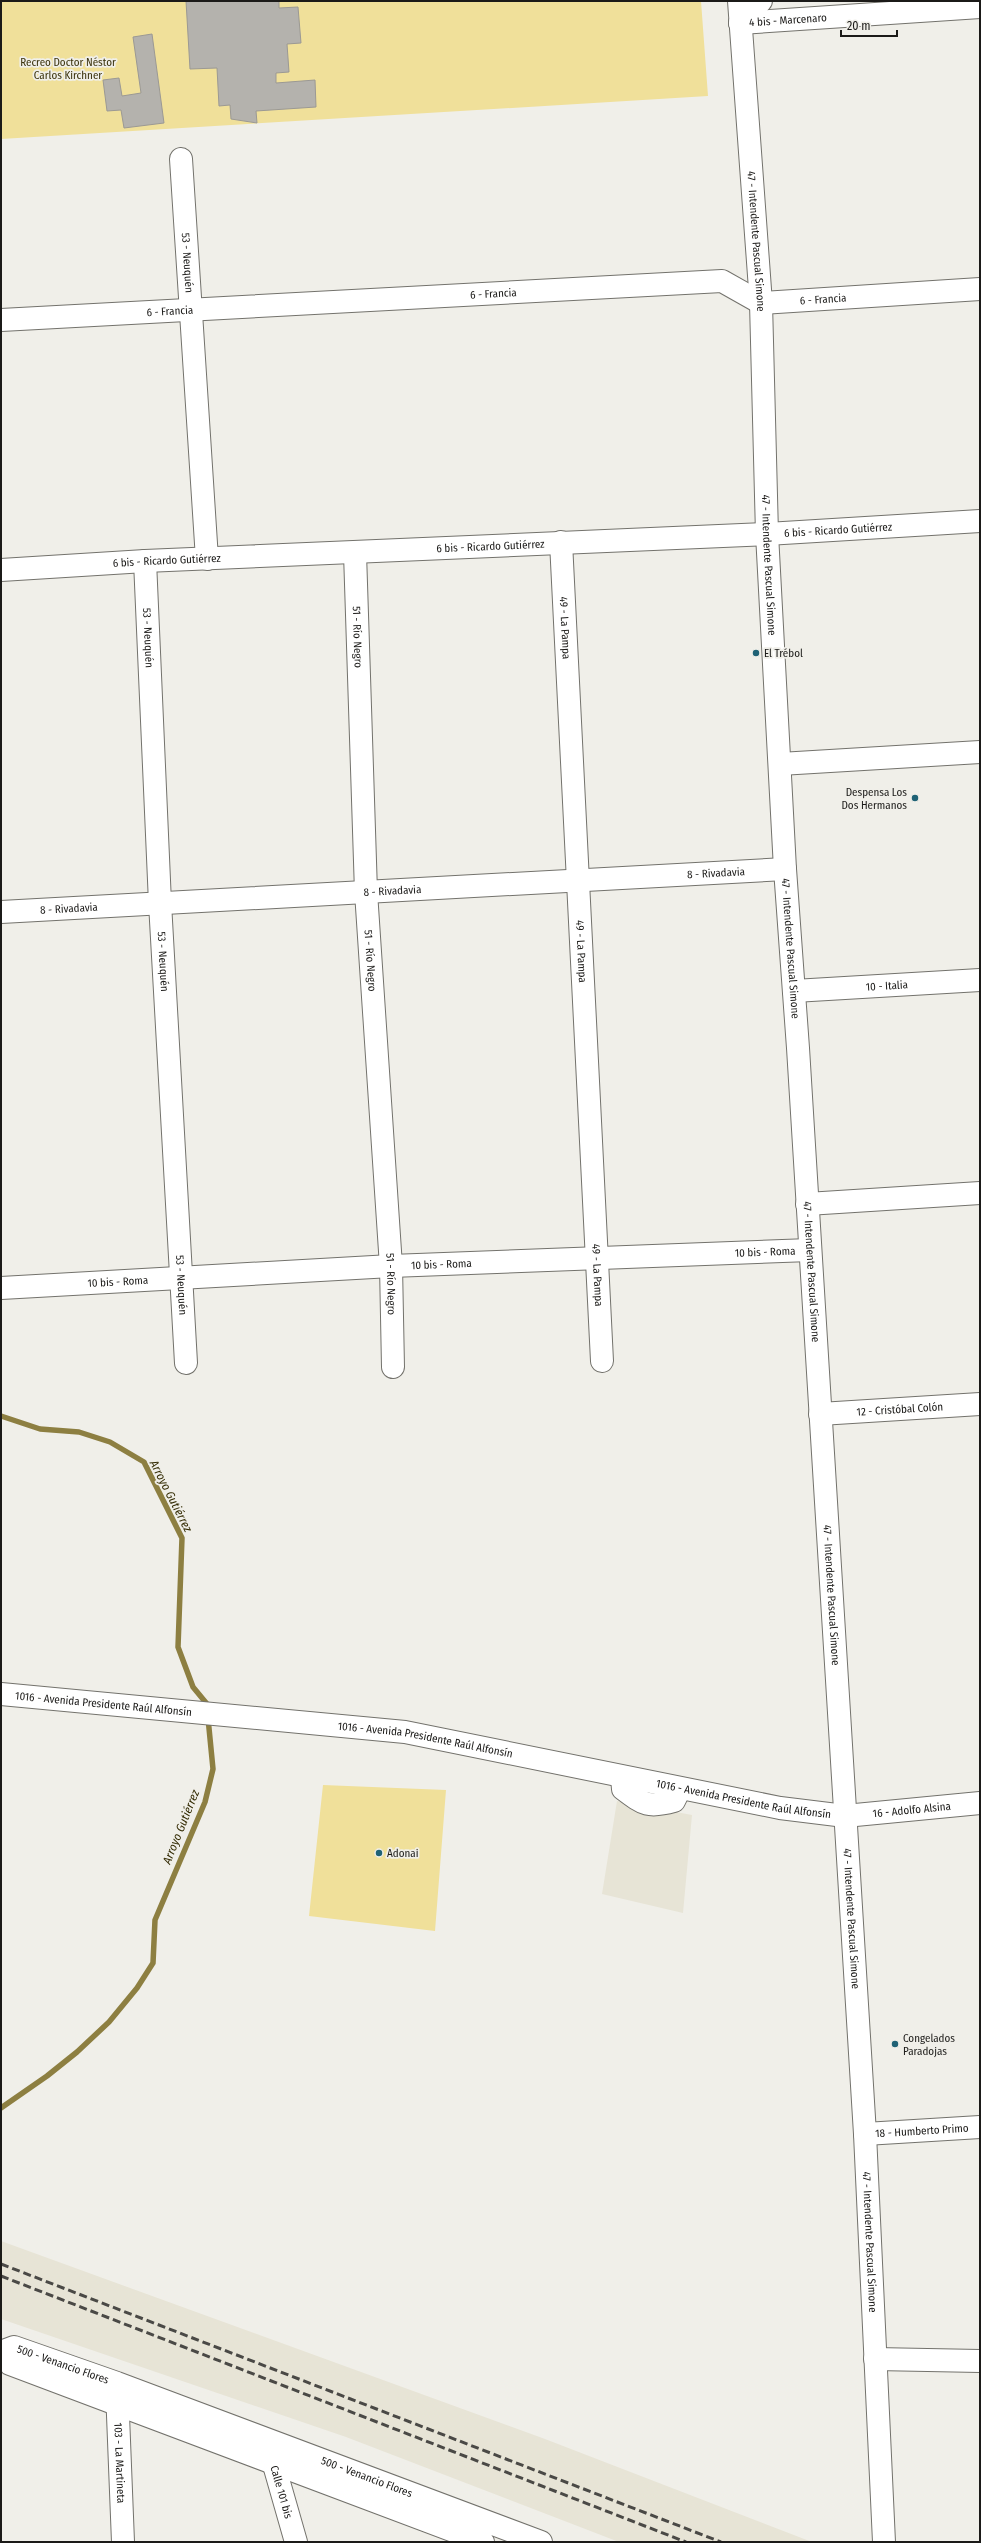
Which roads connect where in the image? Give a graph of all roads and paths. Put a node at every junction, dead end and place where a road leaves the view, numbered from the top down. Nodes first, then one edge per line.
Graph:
1 (739, 1) edge
2 (761, 1) edge
3 (980, 8) edge
4 (740, 22) junction
5 (181, 159) dead end
6 (980, 289) edge
7 (761, 303) junction
8 (191, 308) junction
9 (1, 320) edge
10 (980, 521) edge
11 (767, 534) junction
12 (561, 542) junction
13 (355, 554) junction
14 (207, 559) junction
15 (146, 561) junction
16 (1, 570) edge
17 (980, 752) edge
18 (780, 764) junction
19 (785, 869) junction
20 (577, 880) junction
21 (366, 892) junction
22 (160, 903) junction
23 (1, 912) edge
24 (980, 980) edge
25 (794, 991) junction
26 (980, 1194) edge
27 (807, 1204) junction
28 (810, 1250) junction
29 (598, 1260) junction
30 (391, 1266) junction
31 (181, 1279) junction
32 (1, 1288) edge
33 (602, 1361) dead end
34 (186, 1363) dead end
35 (393, 1367) dead end
36 (980, 1404) edge
37 (820, 1414) junction
38 (1, 1694) edge
39 (980, 1803) edge
40 (844, 1816) junction
41 (980, 2127) edge
42 (865, 2134) junction
43 (875, 2359) junction
44 (980, 2361) edge
45 (118, 2393) junction
46 (274, 2442) junction
47 (274, 2464) junction
48 (123, 2542) edge
49 (296, 2542) edge
50 (483, 2542) edge
51 (541, 2542) edge
52 (884, 2542) edge

1 - 4 street, 47 - Intendente Pascual Simone
2 - 4 street
3 - 4 street, 4 bis - Marcenaro
4 - 7 street, 47 - Intendente Pascual Simone
5 - 8 street, 53 - Neuquén
6 - 7 street, 6 - Francia
7 - 8 street, 6 - Francia
7 - 11 street, 47 - Intendente Pascual Simone
8 - 9 street, 6 - Francia
8 - 14 street, 53 - Neuquén
10 - 11 street, 6 bis - Ricardo Gutiérrez
11 - 12 street, 6 bis - Ricardo Gutiérrez
11 - 18 street, 47 - Intendente Pascual Simone
12 - 13 street, 6 bis - Ricardo Gutiérrez
12 - 20 street, 49 - La Pampa
13 - 14 street, 6 bis - Ricardo Gutiérrez
13 - 21 street, 51 - Río Negro
14 - 15 street, 6 bis - Ricardo Gutiérrez
15 - 16 street, 6 bis - Ricardo Gutiérrez
15 - 22 street, 53 - Neuquén
17 - 18 street
18 - 19 street, 47 - Intendente Pascual Simone
19 - 20 street, 8 - Rivadavia
19 - 25 street, 47 - Intendente Pascual Simone
20 - 21 street, 8 - Rivadavia
20 - 29 street, 49 - La Pampa
21 - 22 street, 8 - Rivadavia
21 - 30 street, 51 - Río Negro
22 - 23 street, 8 - Rivadavia
22 - 31 street, 53 - Neuquén
24 - 25 street, 10 - Italia
25 - 27 street, 47 - Intendente Pascual Simone
26 - 27 street
27 - 28 street, 47 - Intendente Pascual Simone
28 - 29 street, 10 bis - Roma
28 - 37 street, 47 - Intendente Pascual Simone
29 - 30 street, 10 bis - Roma
29 - 33 street, 49 - La Pampa
30 - 31 street, 10 bis - Roma
30 - 35 street, 51 - Río Negro
31 - 32 street, 10 bis - Roma
31 - 34 street, 53 - Neuquén
36 - 37 street, 12 - Cristóbal Colón
37 - 40 street, 47 - Intendente Pascual Simone
38 - 40 street, 1016 - Avenida Presidente Raúl Alfonsín
39 - 40 street, 16 - Adolfo Alsina
40 - 42 street, 47 - Intendente Pascual Simone
41 - 42 street, 18 - Humberto Primo
42 - 43 street, 47 - Intendente Pascual Simone
43 - 44 street
43 - 52 street, 47 - Intendente Pascual Simone
45 - 46 street, 500 - Venancio Flores
45 - 47 street, 500 - Venancio Flores
45 - 48 street, 103 - La Martineta
46 - 47 street, Calle 101 bis
46 - 51 street, 500 - Venancio Flores
47 - 49 street, Calle 101 bis
47 - 50 street, 500 - Venancio Flores

